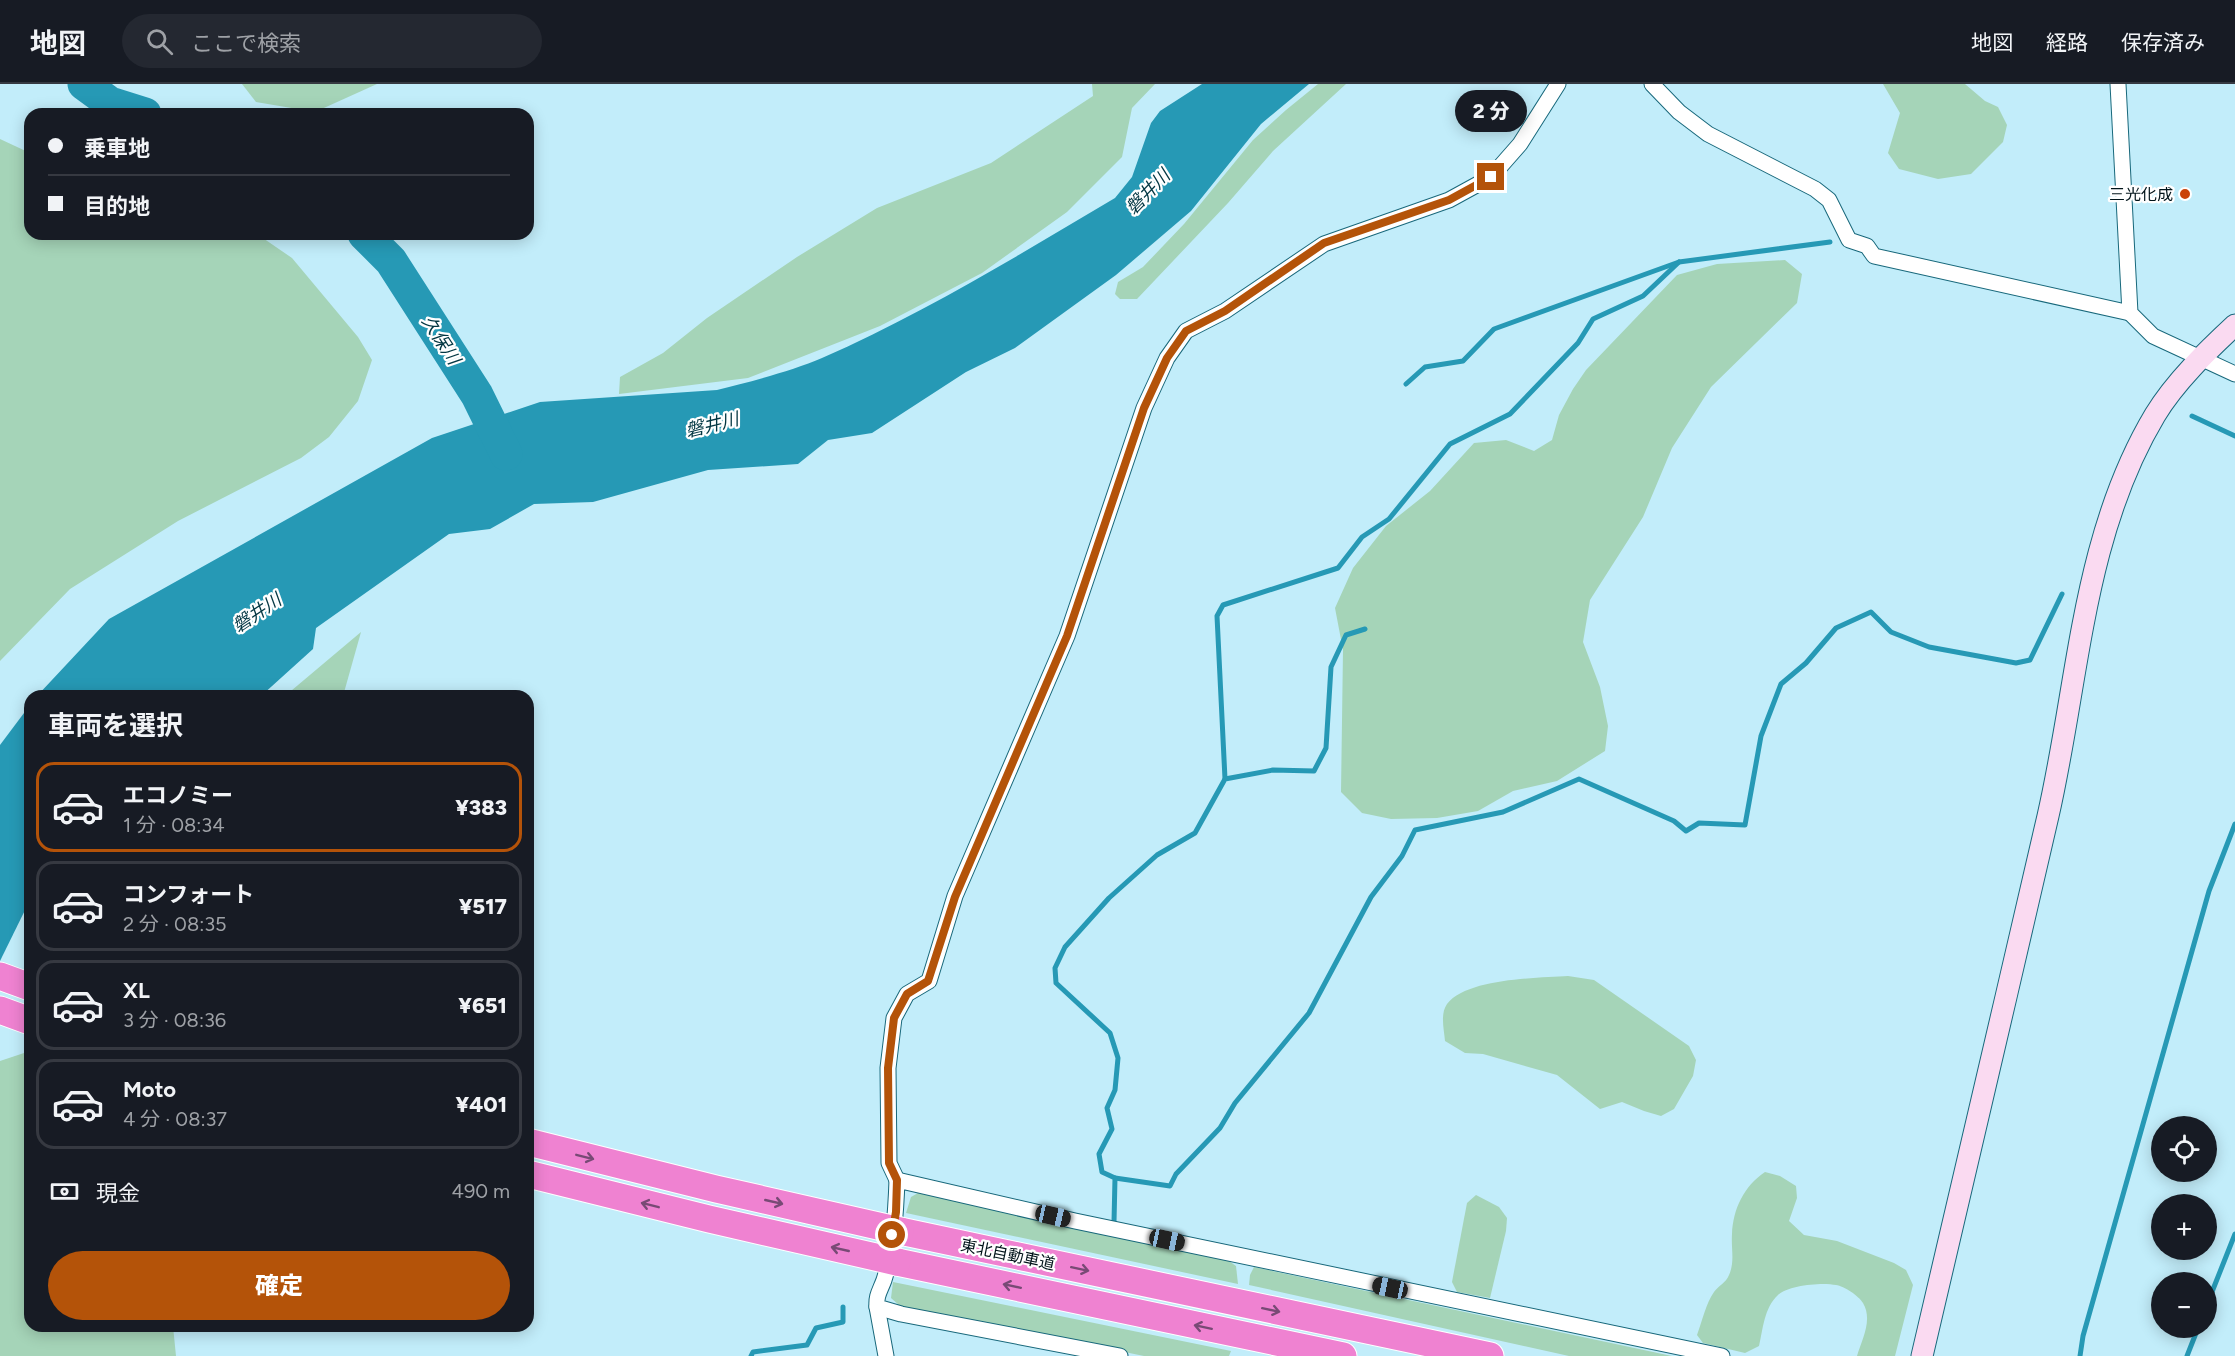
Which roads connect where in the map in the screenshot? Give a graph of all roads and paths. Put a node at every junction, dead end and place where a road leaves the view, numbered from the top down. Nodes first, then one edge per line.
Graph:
1 (1558, 84) edge
2 (1652, 84) edge
3 (2118, 84) edge
4 (2130, 313) junction
5 (2235, 325) edge
6 (2200, 358) junction
7 (2235, 374) edge
8 (0, 976) edge
9 (24, 985) edge
10 (0, 1010) edge
11 (24, 1019) edge
12 (534, 1144) edge
13 (534, 1176) edge
14 (897, 1180) junction
15 (871, 1276) dead end
16 (876, 1301) junction
17 (886, 1356) edge
18 (1120, 1356) edge
19 (1343, 1356) edge
20 (1490, 1356) edge
21 (1722, 1356) edge
22 (1922, 1356) edge

1 - 14 street
2 - 4 street
3 - 4 street
4 - 6 street
5 - 6 street
6 - 7 street
6 - 22 street
8 - 9 highway
10 - 11 highway
12 -> 20 highway, 東北自動車道, bridge
19 -> 13 highway, 東北自動車道, bridge
14 - 16 street
14 - 21 street
15 - 16 street
16 - 17 street
16 - 18 street

